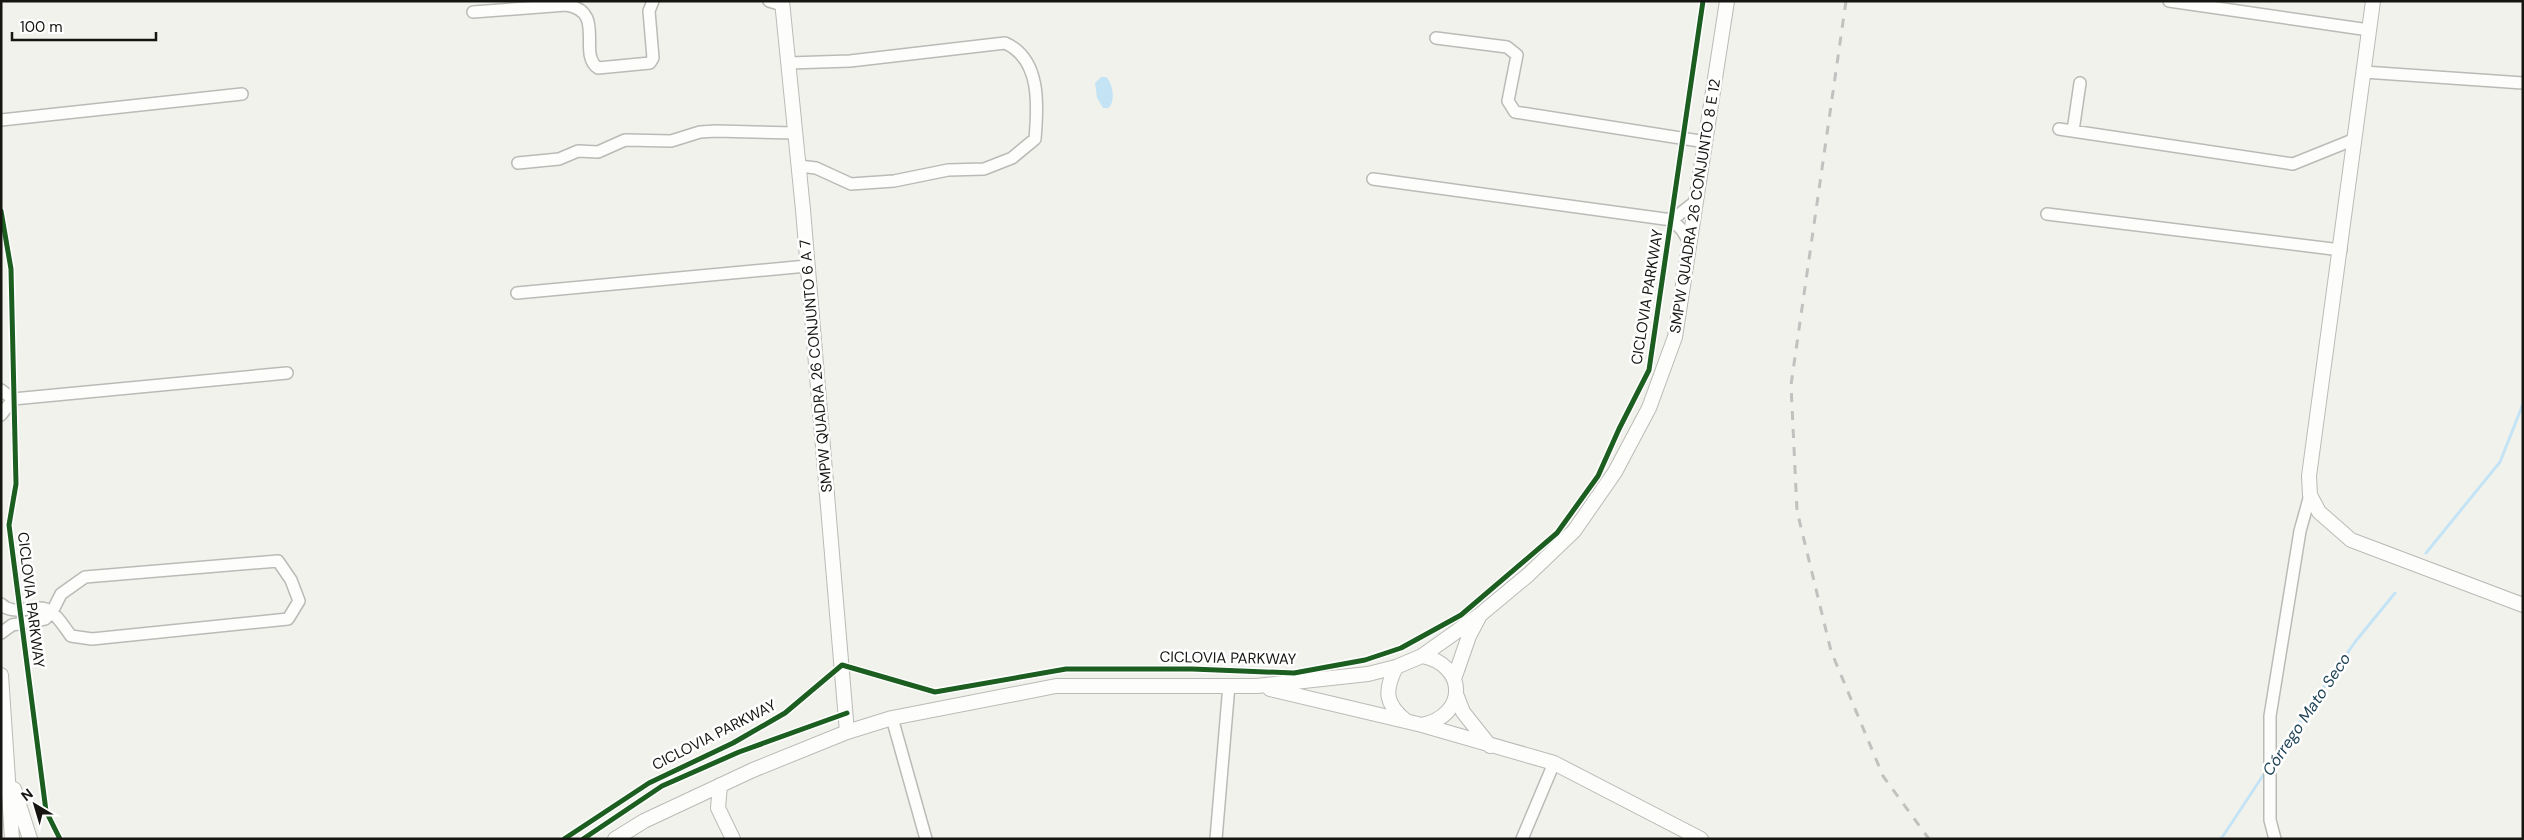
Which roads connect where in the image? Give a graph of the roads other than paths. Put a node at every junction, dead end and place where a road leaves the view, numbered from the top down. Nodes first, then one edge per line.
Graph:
1 (653, 1) edge
2 (1726, 1) edge
3 (2169, 1) edge
4 (2373, 1) edge
5 (778, 3) edge
6 (473, 12) dead end
7 (2369, 30) junction
8 (1436, 38) dead end
9 (789, 63) junction
10 (2364, 72) junction
11 (2080, 83) dead end
12 (2523, 83) edge
13 (242, 94) dead end
14 (1, 120) edge
15 (2059, 129) dead end
16 (2073, 131) junction
17 (795, 133) junction
18 (2355, 139) junction
19 (1706, 142) junction
20 (518, 163) dead end
21 (799, 166) junction
22 (1372, 179) dead end
23 (1696, 201) junction
24 (2047, 214) dead end
25 (1672, 220) junction
26 (1690, 243) junction
27 (2341, 250) junction
28 (806, 266) junction
29 (517, 292) dead end
30 (287, 372) dead end
31 (1, 390) edge
32 (13, 399) junction
33 (1, 415) edge
34 (2310, 496) junction
35 (1, 604) edge
36 (2523, 605) edge
37 (52, 612) junction
38 (1481, 614) junction
39 (1, 633) edge
40 (1422, 656) junction
41 (1396, 667) junction
42 (1, 675) edge
43 (1454, 679) junction
44 (1229, 685) junction
45 (1257, 686) junction
46 (1456, 694) junction
47 (892, 718) junction
48 (1407, 721) junction
49 (1422, 725) junction
50 (847, 732) junction
51 (1490, 746) junction
52 (1554, 763) junction
53 (9, 769) junction
54 (720, 785) junction
55 (695, 796) junction
56 (718, 808) junction
57 (12, 839) edge
58 (30, 839) edge
59 (615, 839) edge
60 (732, 839) edge
61 (926, 839) edge
62 (1216, 839) edge
63 (1522, 839) edge
64 (1701, 839) edge
65 (2275, 839) edge

1 - 6 street
2 - 19 street, SMPW QUADRA 26 CONJUNTO 8 E 12
3 - 7 street
4 - 7 street
5 - 9 street, SMPW QUADRA 26 CONJUNTO 6 A 7
7 - 10 street
8 - 19 street
9 - 17 street, SMPW QUADRA 26 CONJUNTO 6 A 7
9 - 21 street
10 - 12 street
10 - 18 street
11 - 16 street
13 - 14 street
15 - 16 street
16 - 18 street
17 - 20 street
17 - 21 street, SMPW QUADRA 26 CONJUNTO 6 A 7
18 - 27 street
19 - 23 street, SMPW QUADRA 26 CONJUNTO 8 E 12
21 - 28 street, SMPW QUADRA 26 CONJUNTO 6 A 7
22 - 25 street
23 - 25 street
23 - 26 street, SMPW QUADRA 26 CONJUNTO 8 E 12
24 - 27 street
25 - 26 street
26 - 38 street, SMPW QUADRA 26 CONJUNTO 8 E 12
27 - 34 street
28 - 29 street
28 - 50 street, SMPW QUADRA 26 CONJUNTO 6 A 7
30 - 32 street
31 - 32 street
32 - 33 street
34 - 36 street
34 - 65 street
35 - 37 street
37 - 37 street
37 - 39 street
38 - 40 street, SMPW QUADRA 26 CONJUNTO 8 E 12
38 - 43 street, SMPW QUADRA 26 CONJUNTO 8 E 12
40 - 41 street
40 - 43 street
41 - 45 street
41 - 48 street
42 - 53 street
43 - 46 street
44 - 45 street
44 - 47 street
44 - 62 street
45 - 48 street
46 - 49 street
46 - 51 street
47 - 50 street
47 - 61 street
48 - 49 street
49 - 51 street
50 - 54 street
51 - 52 street
52 - 63 street
52 - 64 street
53 - 57 street
53 - 58 street
54 - 55 street
54 - 56 street
55 - 56 street
55 - 59 street
56 - 60 street

